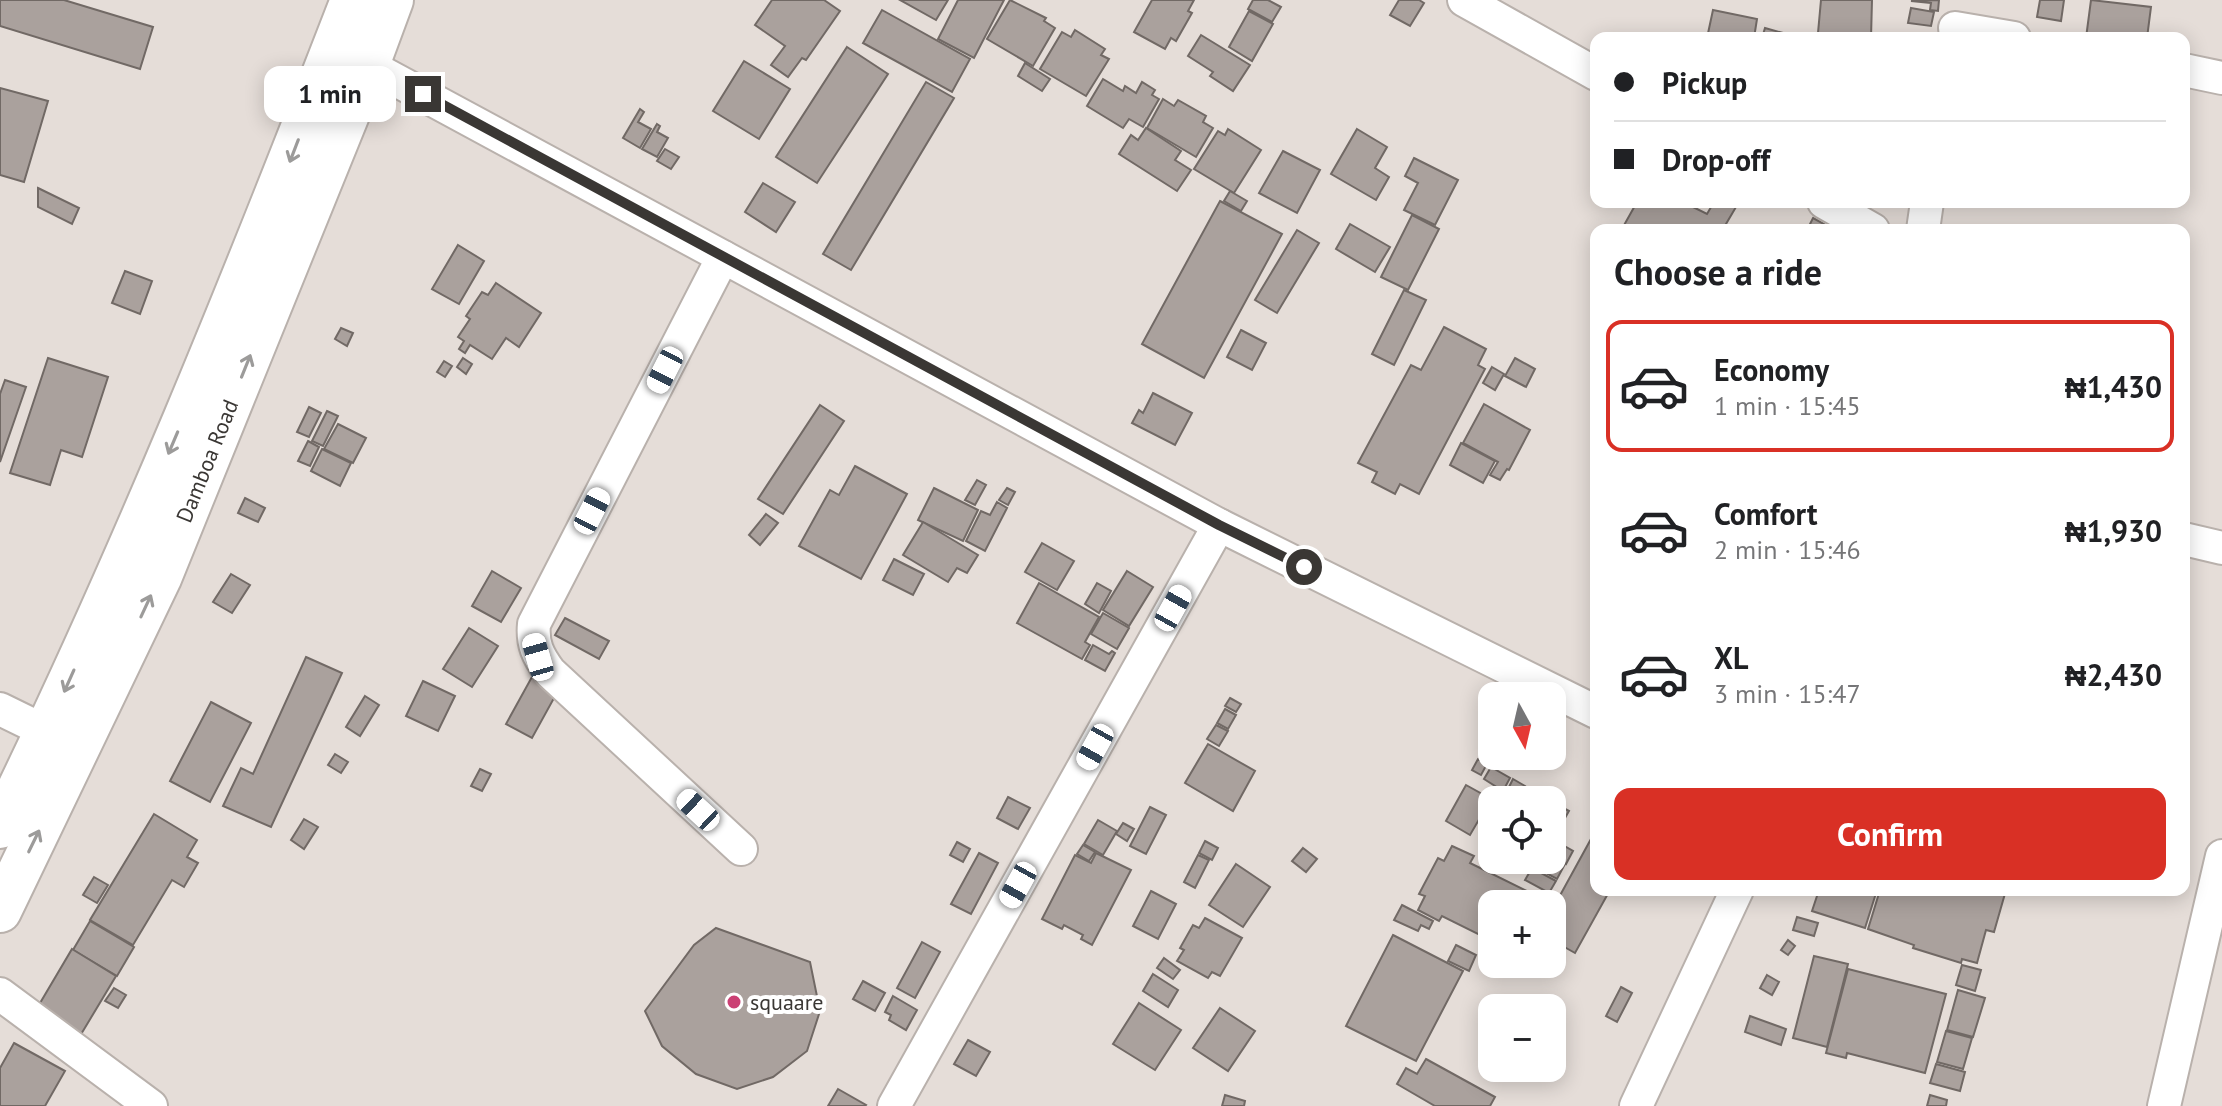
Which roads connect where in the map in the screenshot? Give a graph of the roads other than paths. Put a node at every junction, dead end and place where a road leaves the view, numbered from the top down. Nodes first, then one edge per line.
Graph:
1 (352, 0) edge
2 (392, 0) edge
3 (1464, 0) edge
4 (1956, 22) edge
5 (1992, 32) edge
6 (368, 65) junction
7 (1590, 71) edge
8 (2190, 71) edge
9 (2222, 78) edge
10 (1834, 208) edge
11 (1862, 224) edge
12 (723, 257) junction
13 (1219, 525) junction
14 (2190, 540) edge
15 (2222, 548) edge
16 (0, 709) edge
17 (1590, 709) edge
18 (47, 732) junction
19 (0, 827) edge
20 (741, 849) dead end
21 (2222, 856) edge
22 (1734, 896) edge
23 (0, 911) edge
24 (2212, 938) edge
25 (0, 994) edge
26 (151, 1106) edge
27 (894, 1106) edge
28 (1636, 1106) edge
29 (2164, 1106) edge

1 -> 18 main road, Damboa Road
2 - 6 main road, Damboa Road
3 - 7 street
4 - 5 street
6 - 12 street
23 -> 6 main road, Damboa Road
8 - 9 street
10 - 11 street
12 - 13 street
12 - 20 street
13 - 17 street
13 - 27 street
14 - 15 street
16 - 18 street
18 - 19 main road, Damboa Road
21 - 24 street
22 - 28 street
24 - 29 street
25 - 26 street

